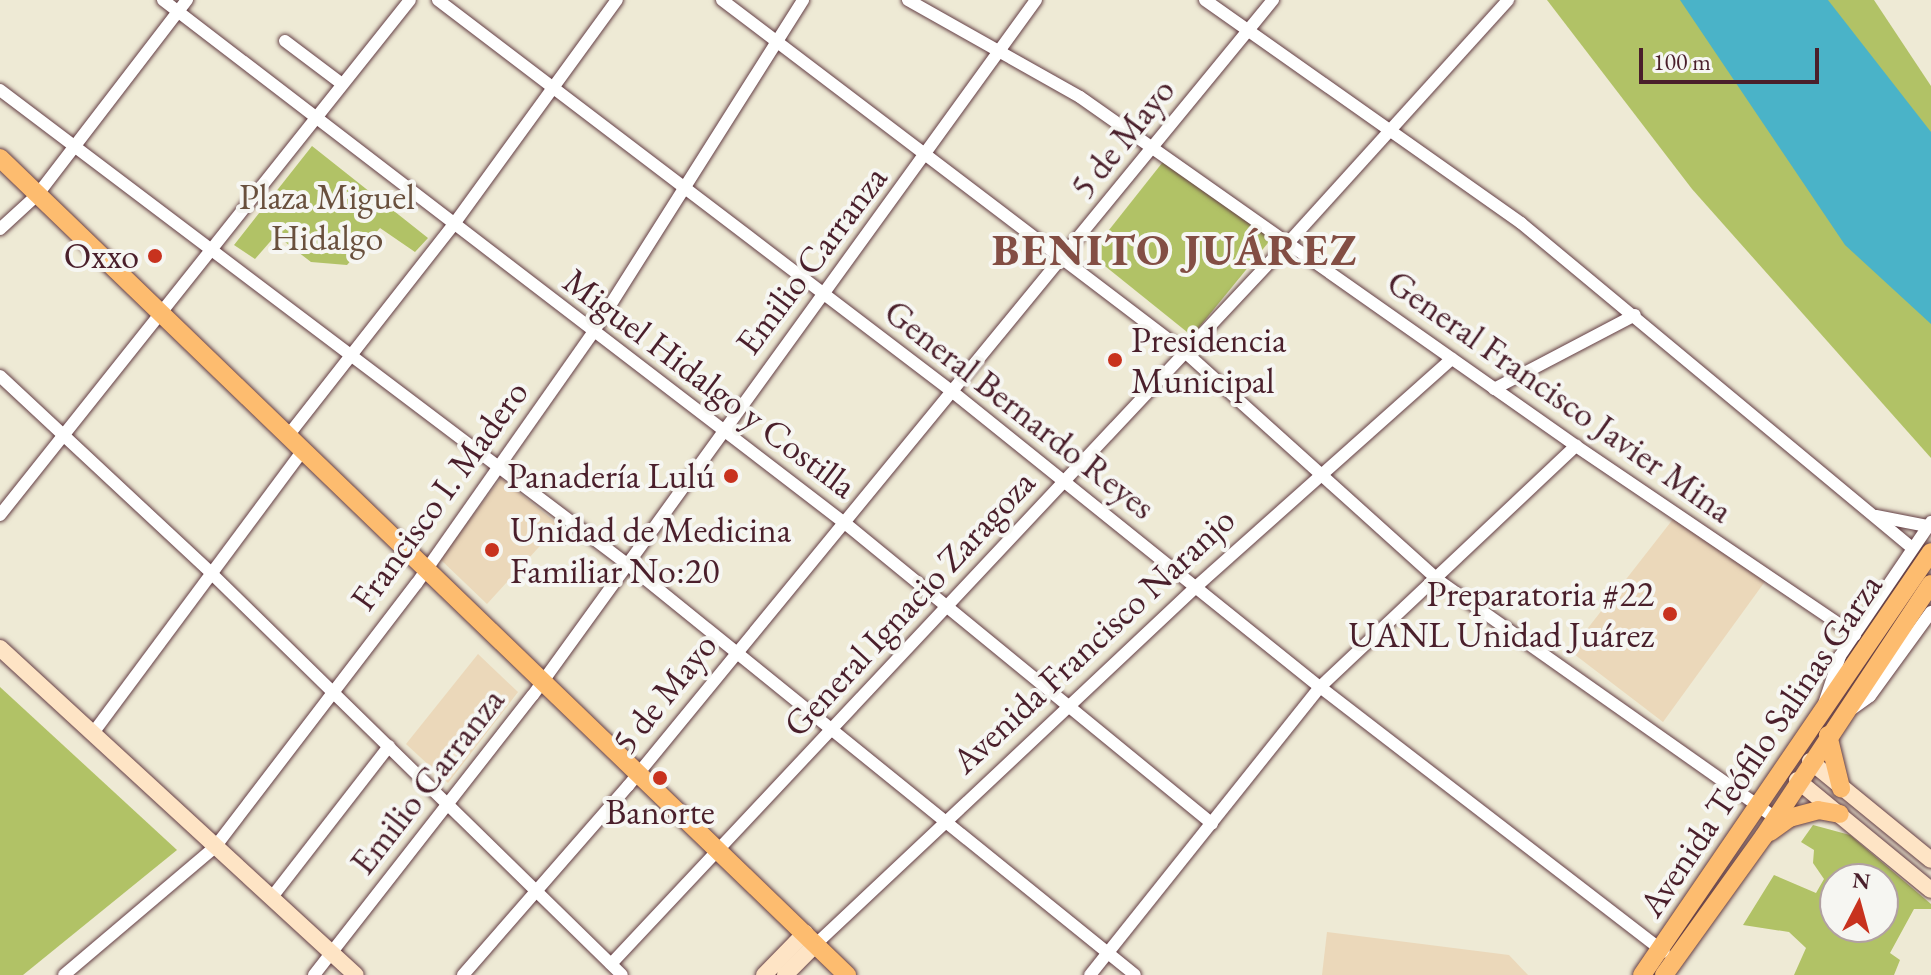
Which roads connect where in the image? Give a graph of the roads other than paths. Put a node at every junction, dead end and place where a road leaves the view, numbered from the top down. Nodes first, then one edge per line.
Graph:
1 (163, 0) edge
2 (187, 0) edge
3 (410, 0) edge
4 (438, 0) edge
5 (617, 0) edge
6 (722, 0) edge
7 (803, 0) edge
8 (908, 0) edge
9 (1036, 0) edge
10 (1205, 0) edge
11 (1273, 0) edge
12 (1508, 0) edge
13 (178, 11) junction
14 (1250, 28) junction
15 (285, 41) dead end
16 (778, 42) junction
17 (999, 48) junction
18 (342, 84) junction
19 (551, 86) junction
20 (0, 90) edge
21 (315, 118) junction
22 (1393, 131) junction
23 (1153, 146) junction
24 (74, 148) junction
25 (927, 154) junction
26 (0, 158) edge
27 (685, 191) junction
28 (38, 194) junction
29 (454, 224) junction
30 (0, 229) edge
31 (1287, 244) junction
32 (213, 254) junction
33 (1061, 260) junction
34 (822, 294) junction
35 (162, 311) junction
36 (1635, 315) junction
37 (592, 334) junction
38 (1185, 352) junction
39 (350, 358) junction
40 (1452, 359) junction
41 (0, 376) edge
42 (1494, 389) junction
43 (954, 393) junction
44 (723, 429) junction
45 (287, 437) junction
46 (65, 439) junction
47 (1576, 446) junction
48 (303, 450) junction
49 (497, 469) junction
50 (1317, 477) junction
51 (1065, 481) junction
52 (0, 515) edge
53 (1872, 515) junction
54 (846, 524) junction
55 (1929, 524) edge
56 (1911, 547) junction
57 (1931, 552) edge
58 (627, 564) junction
59 (428, 567) junction
60 (210, 572) junction
61 (1438, 580) junction
62 (1931, 584) edge
63 (1198, 585) junction
64 (946, 604) junction
65 (1931, 612) edge
66 (1855, 635) junction
67 (0, 648) edge
68 (737, 652) junction
69 (544, 679) junction
70 (1851, 684) junction
71 (1320, 687) junction
72 (331, 690) junction
73 (1071, 705) junction
74 (1822, 710) junction
75 (1842, 713) junction
76 (832, 727) junction
77 (93, 733) junction
78 (1828, 735) junction
79 (389, 746) junction
80 (1810, 761) junction
81 (639, 772) junction
82 (1797, 780) junction
83 (1841, 788) junction
84 (447, 803) junction
85 (1758, 806) junction
86 (1840, 814) junction
87 (1775, 818) junction
88 (946, 821) junction
89 (1212, 824) junction
90 (1764, 836) junction
91 (215, 847) junction
92 (721, 850) junction
93 (1931, 860) edge
94 (1931, 890) edge
95 (538, 893) junction
96 (272, 897) junction
97 (810, 939) junction
98 (1108, 953) junction
99 (330, 954) junction
100 (1666, 962) edge
101 (611, 964) junction
102 (64, 975) edge
103 (314, 975) edge
104 (355, 975) edge
105 (463, 975) edge
106 (622, 975) edge
107 (764, 975) edge
108 (785, 975) edge
109 (847, 975) edge
110 (1090, 975) edge
111 (1135, 975) edge
112 (1642, 975) edge

1 - 13 street, Miguel Hidalgo y Costilla
2 - 13 street
3 - 18 street
4 - 19 street, General Bernardo Reyes
5 - 19 street
6 - 16 street
7 - 16 street, Francisco I. Madero
8 - 17 street, General Francisco Javier Mina
9 - 17 street, Emilio Carranza
10 - 14 street
11 - 14 street, 5 de Mayo
12 - 22 street, General Ignacio Zaragoza
13 - 21 street, Miguel Hidalgo y Costilla
13 - 24 street
14 - 22 street
14 - 23 street, 5 de Mayo
15 - 18 street
16 - 25 street
16 - 27 street, Francisco I. Madero
17 - 23 street, General Francisco Javier Mina
17 - 25 street, Emilio Carranza
18 - 21 street
19 - 27 street, General Bernardo Reyes
19 - 29 street
20 - 24 street
21 - 29 street, Miguel Hidalgo y Costilla
21 - 32 street
22 - 31 street, General Ignacio Zaragoza
22 - 36 street
23 - 31 street, General Francisco Javier Mina
23 - 33 street, 5 de Mayo
24 - 28 street
24 - 32 street
25 - 33 street
25 - 34 street, Emilio Carranza
26 - 28 main road
27 - 34 street, General Bernardo Reyes
27 - 37 street, Francisco I. Madero
28 - 30 street
28 - 35 main road
29 - 37 street, Miguel Hidalgo y Costilla
29 - 39 street
31 - 38 street, General Ignacio Zaragoza
31 - 40 street, General Francisco Javier Mina
32 - 35 street
32 - 39 street
33 - 38 street
33 - 43 street, 5 de Mayo
34 - 43 street, General Bernardo Reyes
34 - 44 street, Emilio Carranza
35 - 45 main road
35 - 46 street
36 - 42 street
36 - 53 street
37 - 44 street, Miguel Hidalgo y Costilla
37 - 49 street, Francisco I. Madero
38 - 50 street
38 - 51 street, General Ignacio Zaragoza
39 - 45 street
39 - 49 street
40 - 42 street, General Francisco Javier Mina
40 - 50 street, Avenida Francisco Naranjo
41 - 46 street
42 - 47 street, General Francisco Javier Mina
43 - 51 street, General Bernardo Reyes
43 - 54 street, 5 de Mayo
44 - 54 street, Miguel Hidalgo y Costilla
44 - 58 street, Emilio Carranza
45 - 48 main road
46 - 52 street
46 - 60 street
47 - 61 street
47 - 66 street, General Francisco Javier Mina
48 - 59 main road
48 - 60 street
49 - 58 street
49 - 59 street, Francisco I. Madero
50 - 61 street
50 - 63 street, Avenida Francisco Naranjo
51 - 63 street, General Bernardo Reyes
51 - 64 street, General Ignacio Zaragoza
53 - 55 street
53 - 56 street
54 - 64 street, Miguel Hidalgo y Costilla
54 - 68 street, 5 de Mayo
55 - 56 street
56 - 66 street
57 - 70 main road, Avenida Teófilo Salinas Garza
58 - 68 street
58 - 69 street, Emilio Carranza
59 - 69 main road
59 - 72 street, Francisco I. Madero
60 - 72 street
60 - 77 street
61 - 71 street
61 - 85 street
62 - 70 main road, Avenida Teófilo Salinas Garza
63 - 71 street, General Bernardo Reyes
63 - 73 street, Avenida Francisco Naranjo
64 - 73 street, Miguel Hidalgo y Costilla
64 - 76 street, General Ignacio Zaragoza
65 - 75 street
66 - 74 street
67 - 77 street
68 - 76 street
68 - 81 street, 5 de Mayo
69 - 81 main road
69 - 84 street, Emilio Carranza
70 - 74 main road, Avenida Teófilo Salinas Garza
70 - 75 main road, Avenida Teófilo Salinas Garza
71 - 89 street
71 - 100 street, General Bernardo Reyes
72 - 79 street
72 - 91 street, Francisco I. Madero
73 - 88 street, Avenida Francisco Naranjo
73 - 89 street, Miguel Hidalgo y Costilla
74 - 85 main road, Avenida Teófilo Salinas Garza
75 - 78 main road, Avenida Teófilo Salinas Garza
76 - 88 street
76 - 92 street, General Ignacio Zaragoza
77 - 91 street
78 - 80 main road, Avenida Teófilo Salinas Garza
78 - 83 main road
79 - 84 street
79 - 96 street
80 - 82 main road, Avenida Teófilo Salinas Garza
80 - 83 street
81 - 92 main road
81 - 95 street, 5 de Mayo
82 - 86 street
82 - 87 main road, Avenida Teófilo Salinas Garza
83 - 93 street
84 - 95 street
84 - 99 street, Emilio Carranza
85 - 87 street
85 - 100 main road, Avenida Teófilo Salinas Garza
86 - 90 main road
86 - 94 street
87 - 90 main road, Avenida Teófilo Salinas Garza
88 - 97 street, Avenida Francisco Naranjo
88 - 98 street
89 - 98 street
90 - 100 main road, Avenida Teófilo Salinas Garza
91 - 96 street
91 - 102 street, Francisco I. Madero
92 - 97 main road
92 - 101 street, General Ignacio Zaragoza
95 - 101 street
95 - 105 street, 5 de Mayo
96 - 99 street
97 - 107 street, Avenida Francisco Naranjo
97 - 108 street, Avenida Francisco Naranjo
97 - 109 main road
98 - 110 street
98 - 111 street
99 - 103 street, Emilio Carranza
99 - 104 street
100 - 112 main road, Avenida Teófilo Salinas Garza
101 - 106 street

